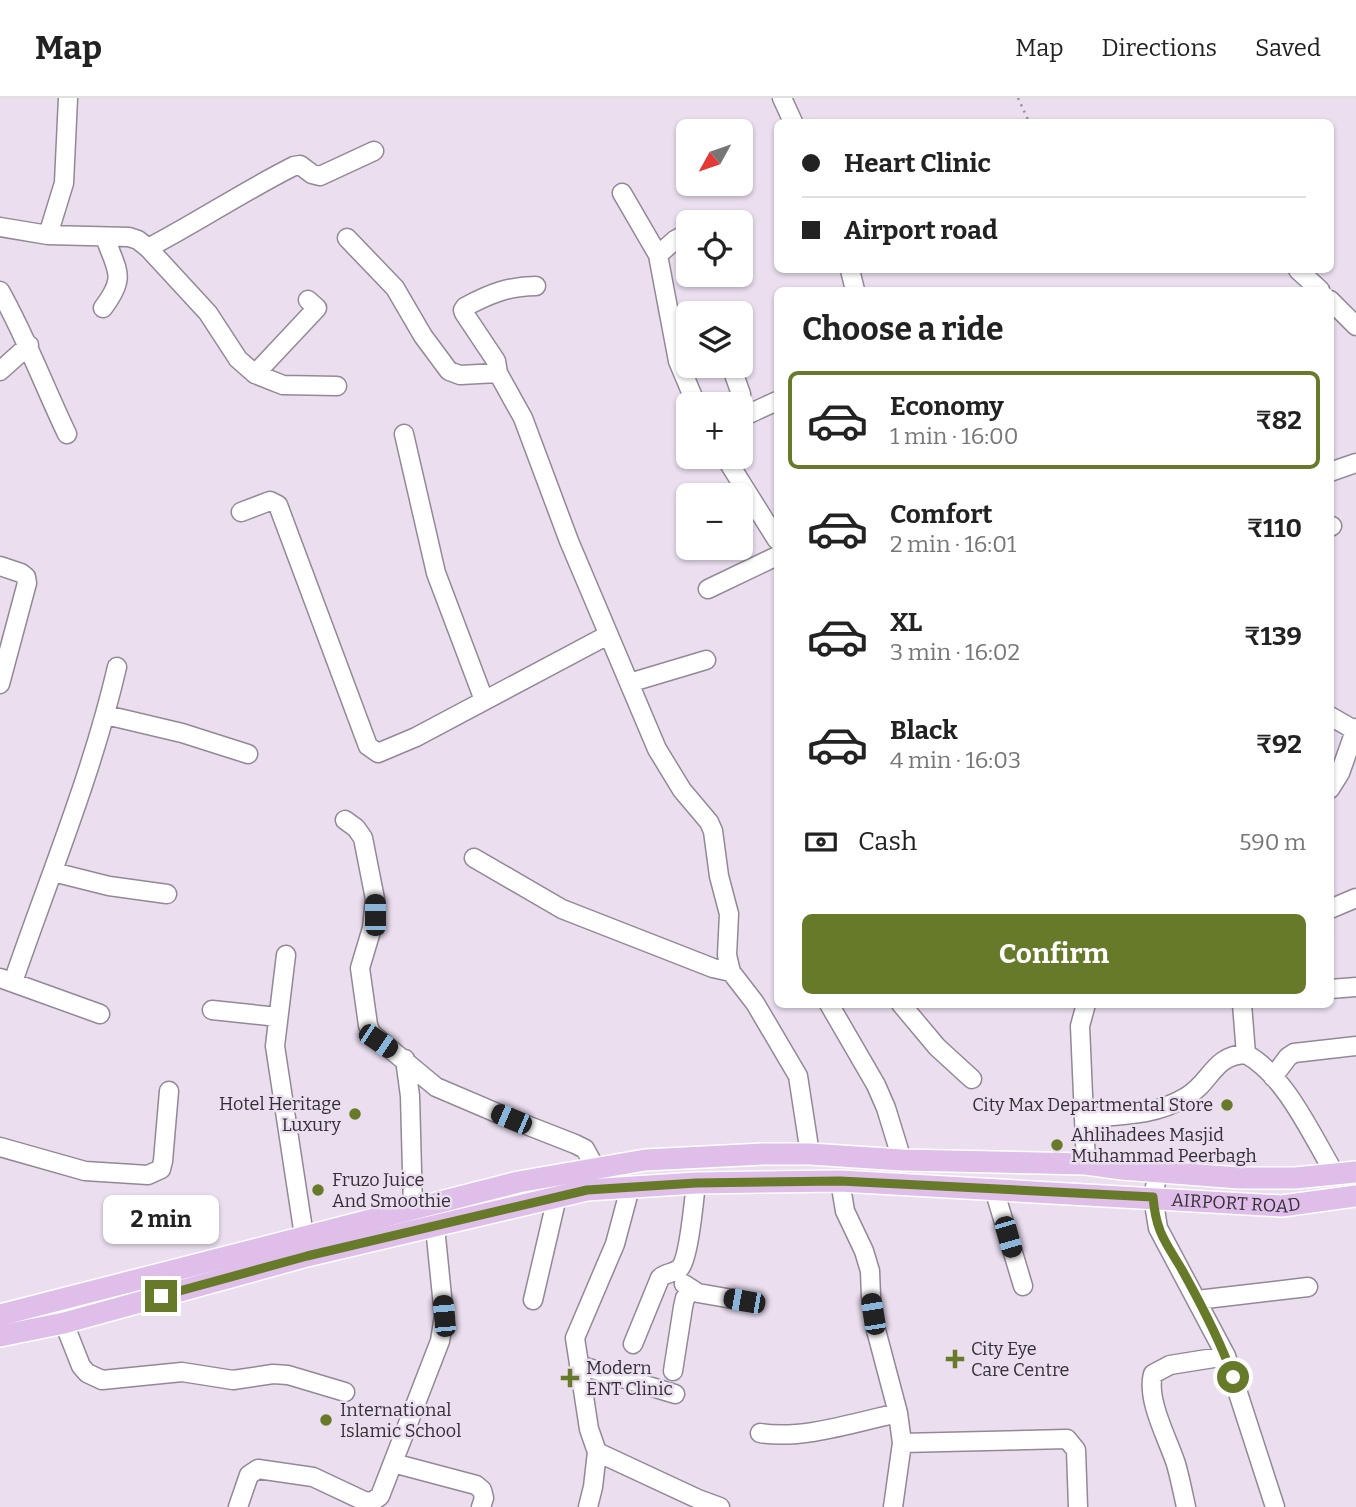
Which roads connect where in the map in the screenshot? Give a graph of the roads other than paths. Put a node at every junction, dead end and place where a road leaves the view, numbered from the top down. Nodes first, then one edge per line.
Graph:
1 (68, 98) edge
2 (782, 98) edge
3 (792, 119) edge
4 (374, 151) dead end
5 (622, 193) dead end
6 (0, 227) edge
7 (48, 235) junction
8 (105, 237) junction
9 (347, 237) dead end
10 (676, 239) edge
11 (148, 248) junction
12 (658, 255) junction
13 (1301, 273) edge
14 (536, 286) dead end
15 (1317, 287) edge
16 (0, 292) edge
17 (308, 300) dead end
18 (1334, 304) edge
19 (103, 308) dead end
20 (1356, 326) edge
21 (29, 345) junction
22 (0, 370) edge
23 (498, 373) junction
24 (255, 374) junction
25 (337, 386) dead end
26 (691, 392) edge
27 (774, 402) edge
28 (753, 412) edge
29 (67, 434) dead end
30 (404, 434) dead end
31 (1356, 463) edge
32 (733, 469) edge
33 (1334, 471) edge
34 (241, 512) dead end
35 (774, 535) edge
36 (774, 557) edge
37 (0, 566) edge
38 (708, 589) dead end
39 (608, 635) junction
40 (706, 660) dead end
41 (117, 667) dead end
42 (629, 683) junction
43 (0, 684) edge
44 (484, 701) junction
45 (106, 715) junction
46 (1334, 718) edge
47 (1356, 730) edge
48 (248, 754) dead end
49 (1334, 783) edge
50 (345, 820) dead end
51 (474, 858) dead end
52 (53, 872) junction
53 (167, 894) dead end
54 (1356, 898) edge
55 (1334, 907) edge
56 (286, 955) dead end
57 (731, 972) junction
58 (7, 980) edge
59 (1356, 987) edge
60 (1334, 989) edge
61 (831, 1008) edge
62 (904, 1008) edge
63 (1085, 1008) edge
64 (1242, 1008) edge
65 (212, 1010) dead end
66 (100, 1014) dead end
67 (278, 1017) junction
68 (1356, 1046) edge
69 (1246, 1054) junction
70 (405, 1059) junction
71 (1273, 1077) junction
72 (972, 1079) dead end
73 (169, 1091) dead end
74 (1085, 1118) junction
75 (0, 1147) edge
76 (810, 1154) junction
77 (902, 1160) junction
78 (1086, 1164) junction
79 (596, 1169) junction
80 (1157, 1172) junction
81 (1345, 1173) edge
82 (840, 1181) junction
83 (696, 1183) junction
84 (630, 1188) junction
85 (994, 1189) junction
86 (1356, 1196) edge
87 (557, 1197) junction
88 (1153, 1197) junction
89 (413, 1208) junction
90 (435, 1227) junction
91 (305, 1246) junction
92 (671, 1272) junction
93 (1023, 1286) dead end
94 (1308, 1287) dead end
95 (692, 1291) junction
96 (533, 1300) dead end
97 (1197, 1300) junction
98 (744, 1301) dead end
99 (0, 1315) edge
100 (64, 1323) junction
101 (0, 1336) edge
102 (633, 1344) dead end
103 (1226, 1356) junction
104 (579, 1365) junction
105 (673, 1371) dead end
106 (345, 1392) dead end
107 (675, 1394) dead end
108 (898, 1413) junction
109 (760, 1433) dead end
110 (902, 1443) junction
111 (597, 1452) junction
112 (393, 1463) junction
113 (371, 1505) edge
114 (238, 1507) edge
115 (481, 1507) edge
116 (588, 1507) edge
117 (720, 1507) edge
118 (893, 1507) edge
119 (1078, 1507) edge
120 (1186, 1507) edge
121 (1275, 1507) edge

1 - 7 street
2 - 3 street
4 - 11 street
5 - 12 street
6 - 7 street
7 - 8 street
8 - 11 street
8 - 19 street
9 - 23 street
10 - 12 street
11 - 24 street
12 - 26 street
13 - 15 street
14 - 23 street
16 - 21 street
17 - 24 street
18 - 20 street
21 - 22 street
21 - 29 street
23 - 39 street
24 - 25 street
27 - 28 street
30 - 44 street
31 - 33 street
32 - 35 street
34 - 44 street
36 - 38 street
37 - 43 street
39 - 42 street
39 - 44 street
40 - 42 street
41 - 45 street
42 - 57 street
45 - 48 street
45 - 52 street
46 - 47 street
47 - 49 street
50 - 70 street
51 - 57 street
52 - 53 street
52 - 58 street
54 - 55 street
56 - 67 street
57 - 76 street
58 - 66 street
59 - 60 street
61 - 77 street
62 - 72 street
63 - 74 street
64 - 69 street
65 - 67 street
67 - 91 street
68 - 71 street
69 - 71 street
69 - 74 street
70 - 79 street
70 - 89 street
71 - 81 street
73 - 75 street
74 - 78 street
76 - 77 main road
76 - 79 main road
77 - 78 main road
78 - 80 main road
79 - 89 main road
80 - 81 main road
80 - 88 street
82 - 83 main road, AIRPORT ROAD
82 - 85 main road, AIRPORT ROAD
82 - 108 street
83 - 84 main road, AIRPORT ROAD
83 - 92 street
84 - 87 main road, AIRPORT ROAD
84 - 104 street
85 - 88 main road, AIRPORT ROAD
85 - 93 street
86 - 88 main road, AIRPORT ROAD
87 - 90 main road, AIRPORT ROAD
87 - 96 street
88 - 97 street
89 - 91 main road
90 - 91 main road, AIRPORT ROAD
90 - 112 street
91 - 99 main road
91 - 100 main road, AIRPORT ROAD
92 - 95 street
92 - 102 street
94 - 97 street
95 - 98 street
95 - 105 street
97 - 103 street
100 - 101 main road, AIRPORT ROAD
100 - 106 street
103 - 120 street
103 - 121 street
104 - 107 street
104 - 111 street
108 - 109 street
108 - 110 street
110 - 118 street
110 - 119 street
111 - 116 street
111 - 117 street
112 - 113 street
112 - 115 street
113 - 114 street

